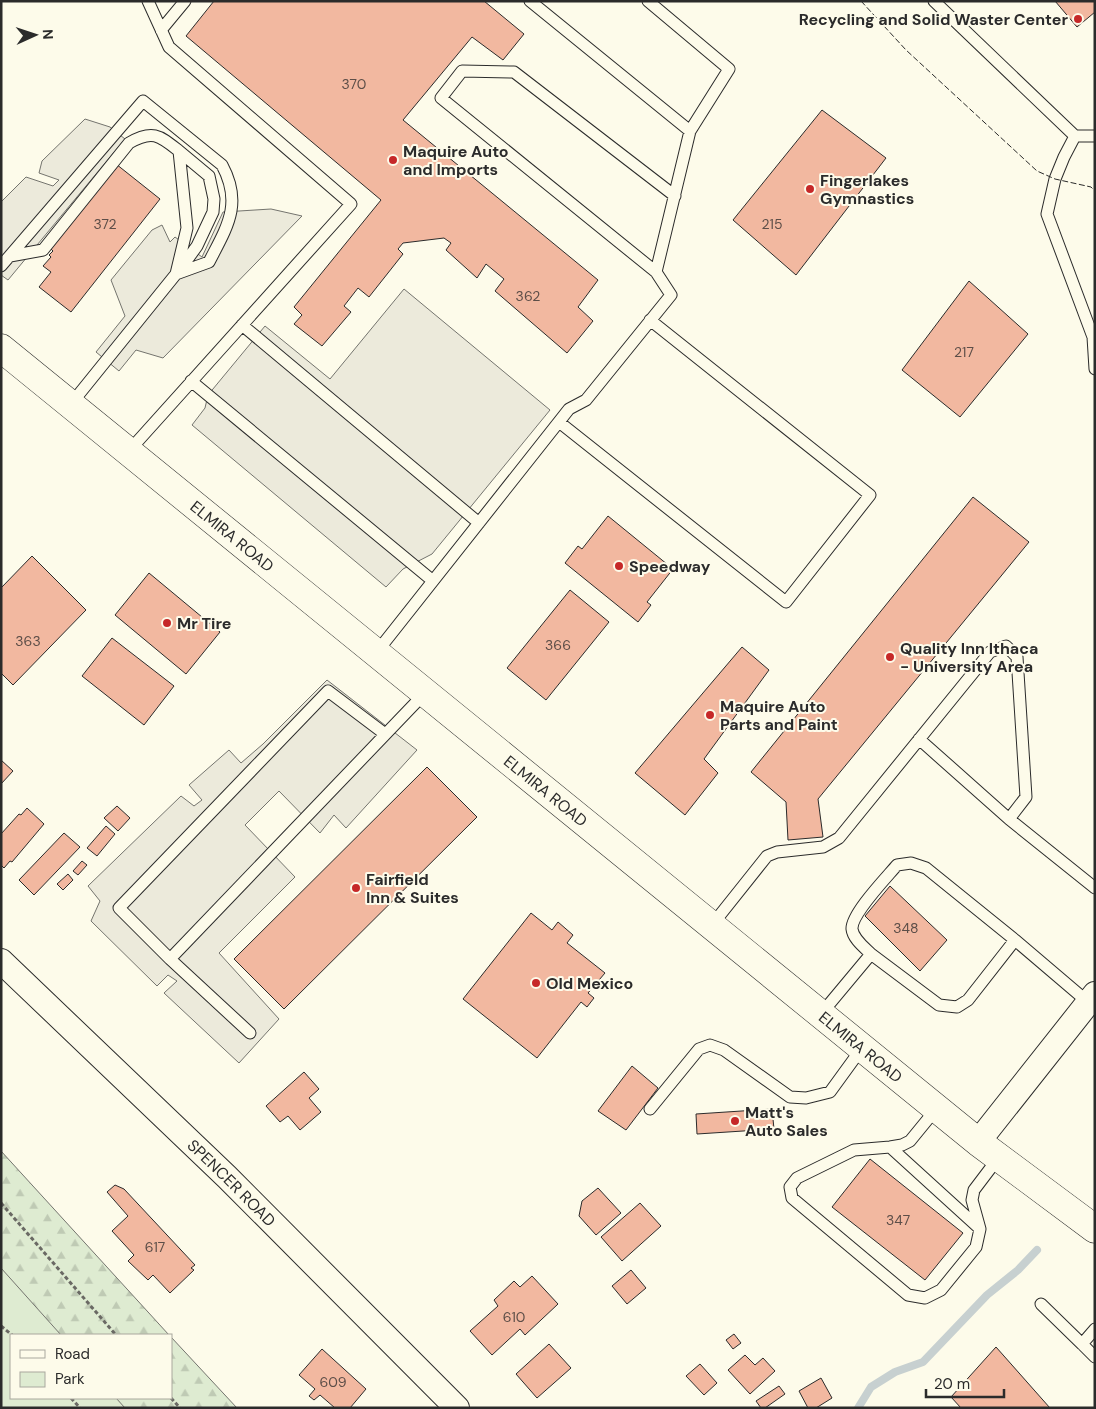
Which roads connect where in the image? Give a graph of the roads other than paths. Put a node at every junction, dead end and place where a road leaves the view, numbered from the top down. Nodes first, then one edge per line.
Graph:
1 (148, 1) edge
2 (185, 1) edge
3 (530, 1) edge
4 (648, 1) edge
5 (934, 1) edge
6 (161, 30) junction
7 (690, 131) junction
8 (1075, 136) junction
9 (1095, 136) edge
10 (179, 151) junction
11 (675, 196) junction
12 (10, 256) junction
13 (1, 266) edge
14 (656, 272) junction
15 (176, 274) junction
16 (650, 320) junction
17 (242, 325) junction
18 (1, 348) edge
19 (1095, 369) edge
20 (191, 382) junction
21 (71, 404) junction
22 (559, 422) junction
23 (128, 452) junction
24 (479, 523) junction
25 (433, 581) junction
26 (376, 653) junction
27 (425, 693) junction
28 (386, 734) junction
29 (919, 739) junction
30 (1009, 819) junction
31 (1095, 888) edge
32 (712, 925) junction
33 (1015, 940) junction
34 (871, 954) junction
35 (170, 959) junction
36 (1, 962) edge
37 (1092, 998) edge
38 (820, 1014) junction
39 (250, 1033) dead end
40 (862, 1048) junction
41 (937, 1108) junction
42 (650, 1110) dead end
43 (890, 1147) junction
44 (988, 1150) junction
45 (980, 1229) junction
46 (1095, 1229) edge
47 (1041, 1304) dead end
48 (1095, 1329) edge
49 (1082, 1344) junction
50 (1095, 1357) edge
51 (457, 1408) edge

1 - 6 lane
2 - 6 lane
3 - 7 lane
4 - 7 lane
5 - 8 lane
6 - 17 lane
7 - 11 lane
8 - 9 lane
8 - 19 lane
10 - 12 lane
10 - 15 lane
10 - 15 lane
11 - 14 lane
11 - 14 lane
12 - 13 lane
12 - 15 lane
14 - 16 lane
15 - 21 lane
16 - 22 lane
16 - 22 lane
17 - 20 lane
17 - 24 lane
18 - 21 highway, ELMIRA ROAD
20 - 23 lane
20 - 25 lane
21 - 23 highway, ELMIRA ROAD
22 - 24 lane
23 - 26 highway, ELMIRA ROAD
24 - 25 lane
25 - 26 lane
26 - 27 highway, ELMIRA ROAD
27 - 28 lane
27 - 32 highway, ELMIRA ROAD
28 - 35 lane
28 - 35 lane
29 - 30 lane
29 - 30 lane
29 - 32 lane
30 - 31 lane
32 - 38 highway, ELMIRA ROAD
33 - 34 lane
33 - 34 lane
33 - 37 lane
34 - 38 lane
35 - 39 lane
36 - 51 street, SPENCER ROAD
37 - 44 street
38 - 40 highway, ELMIRA ROAD
40 - 41 highway, ELMIRA ROAD
40 - 42 lane
41 - 43 lane
41 - 44 highway, ELMIRA ROAD
43 - 45 lane
43 - 45 lane
44 - 45 lane
44 - 46 highway, ELMIRA ROAD
47 - 49 lane
48 - 49 lane
49 - 50 lane

